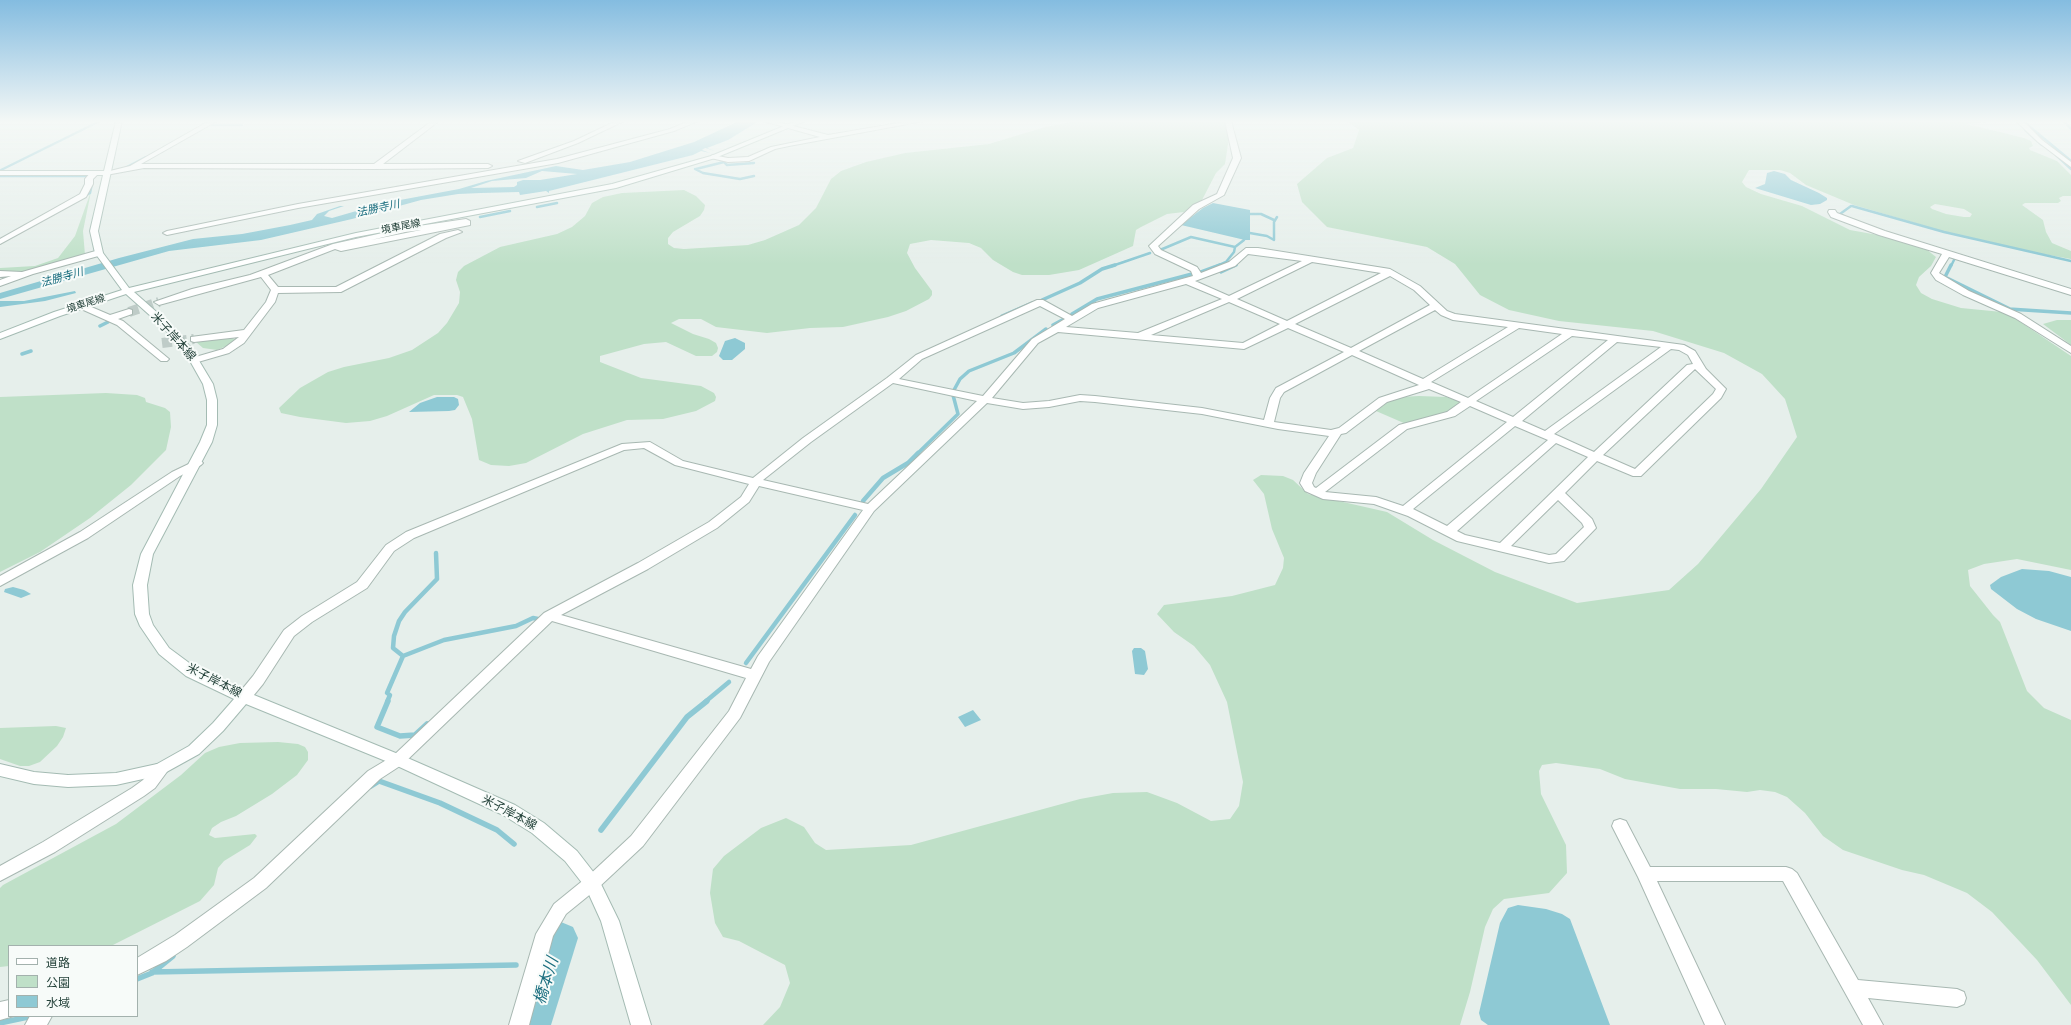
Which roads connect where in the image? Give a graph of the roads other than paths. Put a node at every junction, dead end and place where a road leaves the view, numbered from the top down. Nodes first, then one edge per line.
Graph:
1 (107, 169) edge
2 (125, 169) edge
3 (513, 169) edge
4 (672, 169) edge
5 (1232, 169) edge
6 (0, 173) edge
7 (106, 173) junction
8 (94, 174) junction
9 (1832, 212) dead end
10 (167, 233) dead end
11 (0, 242) edge
12 (1947, 253) junction
13 (100, 255) junction
14 (1312, 259) junction
15 (30, 272) junction
16 (1390, 272) junction
17 (0, 274) edge
18 (263, 274) junction
19 (1198, 276) junction
20 (1187, 281) junction
21 (0, 283) edge
22 (125, 289) junction
23 (275, 290) junction
24 (2071, 292) edge
25 (1230, 299) junction
26 (159, 302) tunnel mouth
27 (82, 306) junction
28 (1436, 306) junction
29 (129, 312) tunnel mouth
30 (110, 318) junction
31 (1073, 320) junction
32 (1288, 324) junction
33 (1516, 326) junction
34 (1058, 328) junction
35 (1571, 332) junction
36 (247, 333) junction
37 (0, 336) edge
38 (1139, 336) junction
39 (1614, 338) junction
40 (194, 339) tunnel mouth
41 (162, 343) tunnel mouth
42 (148, 345) junction
43 (1670, 345) junction
44 (2071, 350) edge
45 (1352, 352) junction
46 (164, 359) dead end
47 (195, 360) junction
48 (1699, 365) junction
49 (891, 380) junction
50 (1426, 384) junction
51 (985, 400) junction
52 (1468, 401) junction
53 (1514, 421) junction
54 (1268, 424) junction
55 (1338, 431) junction
56 (1550, 437) junction
57 (1596, 456) junction
58 (197, 463) junction
59 (755, 482) junction
60 (1316, 492) junction
61 (1558, 493) junction
62 (870, 508) junction
63 (1405, 510) junction
64 (1448, 532) junction
65 (1502, 548) junction
66 (0, 582) edge
67 (549, 616) junction
68 (754, 675) junction
69 (244, 697) junction
70 (398, 760) junction
71 (161, 769) junction
72 (0, 770) edge
73 (1620, 826) dead end
74 (0, 874) edge
75 (1645, 874) junction
76 (592, 883) junction
77 (138, 966) edge
78 (1853, 988) junction
79 (1957, 998) dead end
80 (41, 1017) edge
81 (35, 1025) edge
82 (519, 1025) edge
83 (641, 1025) edge
84 (1715, 1025) edge
85 (1873, 1025) edge

1 - 7 street, 米子岸本線
2 - 7 street
3 - 10 street
4 - 22 street, 境車尾線
5 - 19 street
6 - 8 street
7 - 8 street
7 - 13 street, 米子岸本線
8 - 11 street
9 - 12 street
12 - 24 street
12 - 44 street
13 - 15 street
13 - 22 street, 米子岸本線
14 - 16 street
14 - 19 street
14 - 25 street
15 - 17 street
15 - 21 street
16 - 28 street
16 - 32 street
18 - 23 street
18 - 23 street
18 - 26 street
19 - 20 street
20 - 25 street
20 - 31 street
22 - 27 street, 境車尾線
22 - 47 street, 米子岸本線
23 - 36 street
25 - 32 street
25 - 38 street
27 - 30 street
27 - 37 street, 境車尾線
28 - 33 street
28 - 45 street
29 - 30 street
30 - 42 street
31 - 34 street
31 - 49 street
32 - 38 street
32 - 45 street
33 - 35 street
33 - 50 street
34 - 38 street
34 - 51 street
35 - 39 street
35 - 52 street
36 - 40 street
36 - 47 street
39 - 43 street
39 - 53 street
41 - 42 street
42 - 46 street
43 - 48 street
43 - 56 street
45 - 50 street
45 - 54 street
47 - 58 street, 米子岸本線
48 - 57 street
48 - 57 street
49 - 51 street
49 - 59 street
50 - 52 street
50 - 55 street
51 - 54 street
51 - 62 street
52 - 53 street
52 - 60 street
53 - 56 street
53 - 63 street
54 - 55 street
55 - 60 street
56 - 57 street
56 - 64 street
57 - 61 street
58 - 66 street
58 - 69 street, 米子岸本線
59 - 62 street
59 - 67 street
59 - 69 street
60 - 63 street
61 - 65 street
61 - 65 street
62 - 68 street
63 - 64 street
64 - 65 street
67 - 68 street
67 - 70 street
68 - 76 street
69 - 70 street, 米子岸本線
69 - 71 street
70 - 76 street, 米子岸本線
70 - 77 street
71 - 72 street
71 - 74 street
73 - 75 street
75 - 78 street
75 - 84 street
76 - 82 street
76 - 83 street, 米子岸本線
78 - 79 street
78 - 85 street
80 - 81 street

